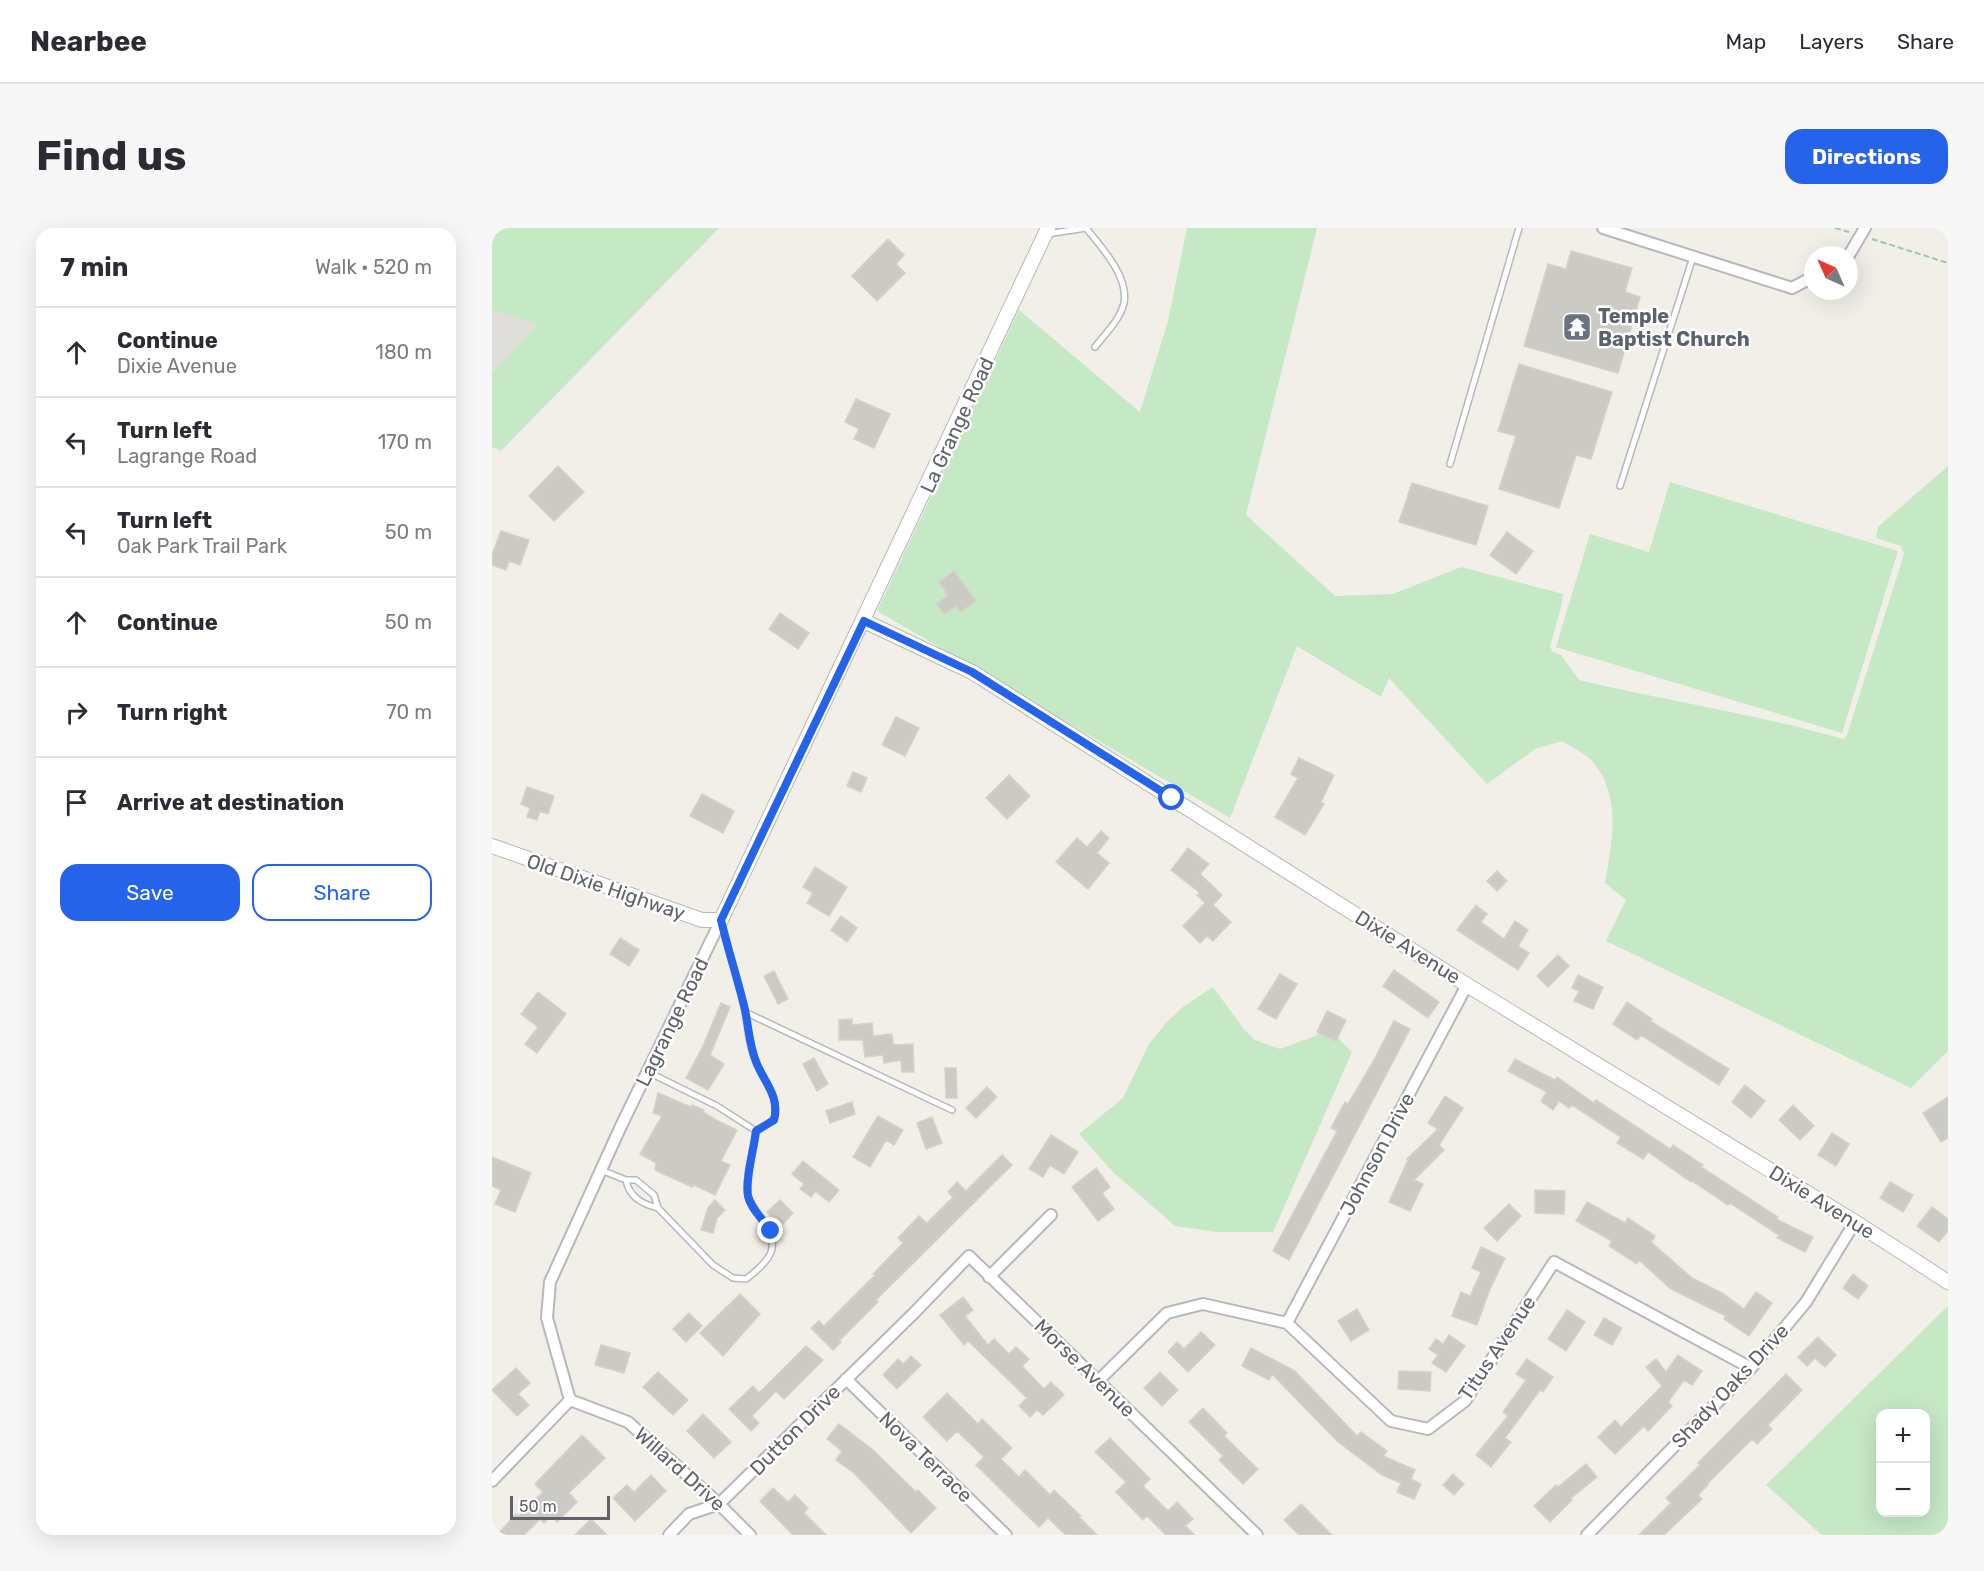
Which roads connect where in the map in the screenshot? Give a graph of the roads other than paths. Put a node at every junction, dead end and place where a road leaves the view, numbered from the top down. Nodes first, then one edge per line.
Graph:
1 (1086, 228) edge
2 (1519, 228) edge
3 (1603, 228) edge
4 (1047, 231) edge
5 (1862, 232) edge
6 (1854, 246) edge
7 (1693, 257) junction
8 (1804, 282) edge
9 (1095, 347) dead end
10 (1450, 464) dead end
11 (1620, 486) dead end
12 (864, 621) junction
13 (492, 846) edge
14 (721, 920) junction
15 (1467, 985) junction
16 (745, 1012) junction
17 (648, 1072) junction
18 (952, 1110) dead end
19 (756, 1131) junction
20 (601, 1170) junction
21 (626, 1180) junction
22 (658, 1208) junction
23 (1051, 1215) dead end
24 (1855, 1222) junction
25 (989, 1276) junction
26 (1948, 1282) edge
27 (914, 1313) joint
28 (1287, 1323) junction
29 (1751, 1368) junction
30 (846, 1379) junction
31 (1098, 1381) junction
32 (570, 1400) junction
33 (492, 1481) edge
34 (719, 1504) junction
35 (669, 1535) edge
36 (750, 1535) edge
37 (1006, 1535) edge
38 (1257, 1535) edge
39 (1587, 1535) edge

1 - 4 lane
1 - 9 lane
2 - 10 lane
3 - 7 street
4 - 12 street, La Grange Road
5 - 6 street
7 - 8 street
7 - 11 lane
12 - 14 street, Lagrange Road
12 - 15 street, Dixie Avenue
13 - 14 street, Old Dixie Highway
14 - 16 lane
14 - 17 street, Lagrange Road
15 - 24 street, Dixie Avenue
15 - 28 street, Johnson Drive
16 - 18 lane
16 - 19 lane
17 - 19 lane
17 - 20 street, Lagrange Road
19 - 22 lane
20 - 21 lane
20 - 32 street, Lagrange Road
21 - 22 lane
21 - 22 lane
23 - 25 street
24 - 26 street, Dixie Avenue
24 - 29 street, Shady Oaks Drive
25 - 27 street, Morse Avenue
25 - 31 street, Morse Avenue
27 - 30 street, Dutton Drive
28 - 29 street, Titus Avenue
28 - 31 street
29 - 39 street, Shady Oaks Drive
30 - 34 street, Dutton Drive
30 - 37 street, Nova Terrace
31 - 38 street, Morse Avenue
32 - 33 street
32 - 34 street, Willard Drive
34 - 35 street, Dutton Drive
34 - 36 street, Willard Drive

